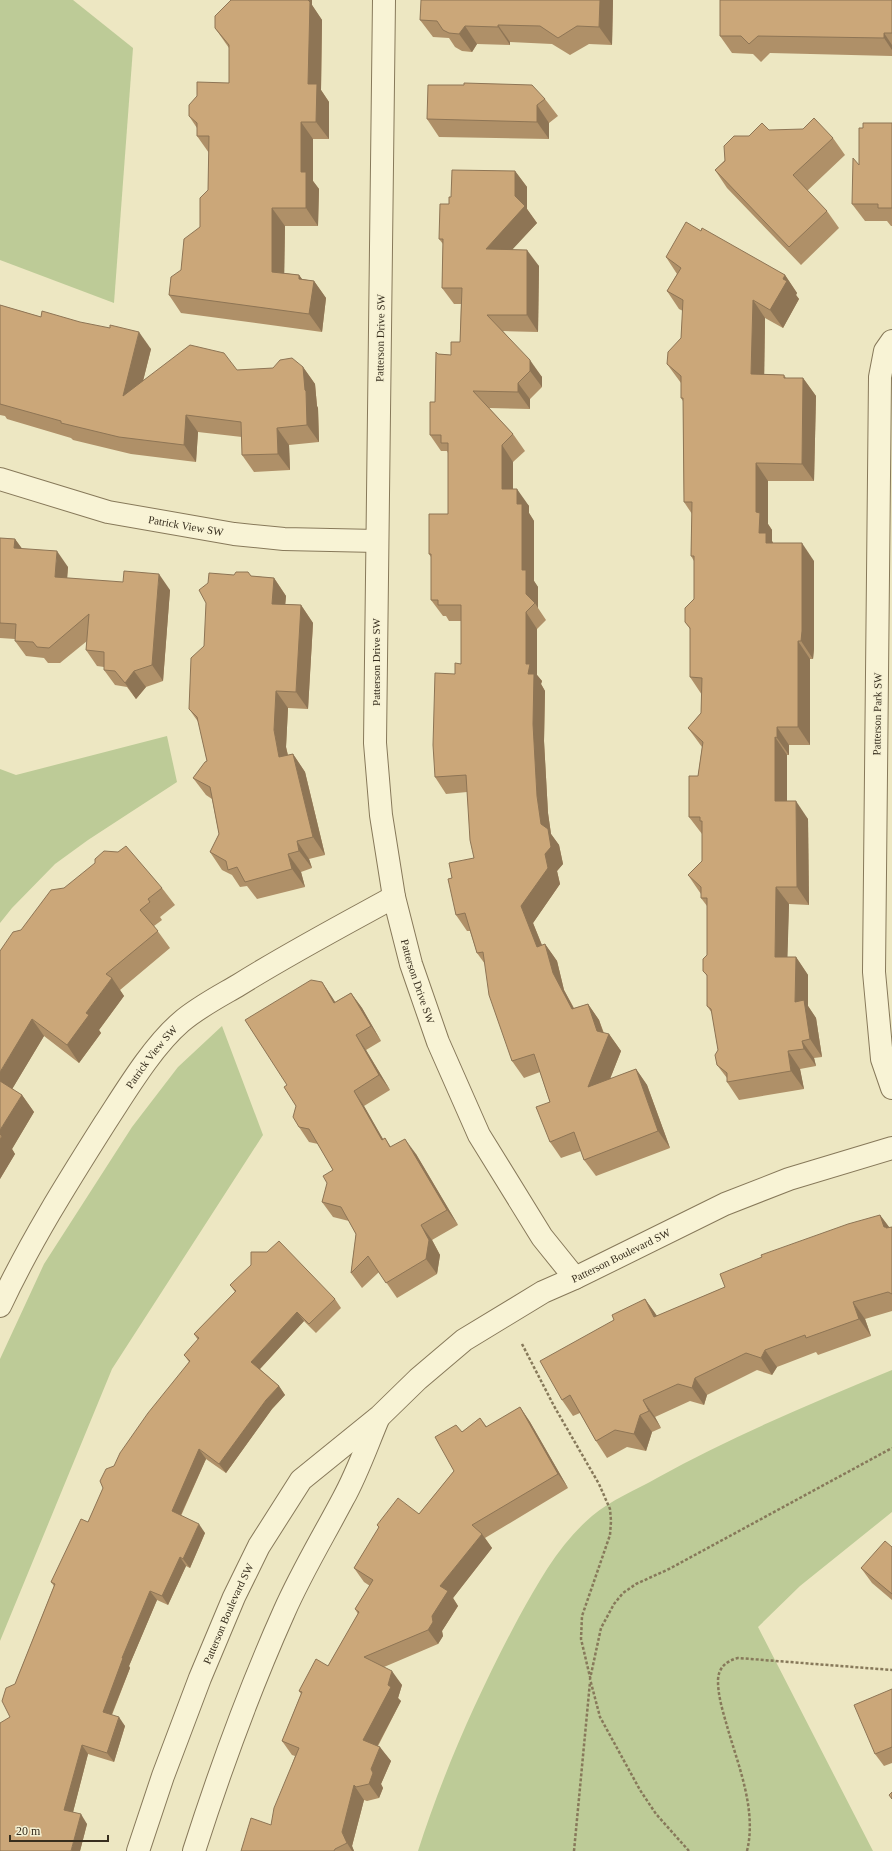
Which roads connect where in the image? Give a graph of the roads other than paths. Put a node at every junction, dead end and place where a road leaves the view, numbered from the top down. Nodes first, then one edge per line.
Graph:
1 (384, 0) edge
2 (892, 341) edge
3 (0, 479) edge
4 (377, 541) junction
5 (394, 897) junction
6 (892, 1088) edge
7 (892, 1148) edge
8 (575, 1278) junction
9 (0, 1306) edge
10 (380, 1416) junction
11 (138, 1851) edge
12 (194, 1851) edge

1 - 4 street, Patterson Drive SW
2 - 6 street, Patterson Park SW
3 - 4 street, Patrick View SW
4 - 5 street, Patterson Drive SW
5 - 8 street, Patterson Drive SW
5 - 9 street, Patrick View SW
7 - 8 street, Patterson Boulevard SW
8 - 10 street, Patterson Boulevard SW
10 - 11 street, Patterson Boulevard SW
10 - 12 street, Patterson Boulevard SW

